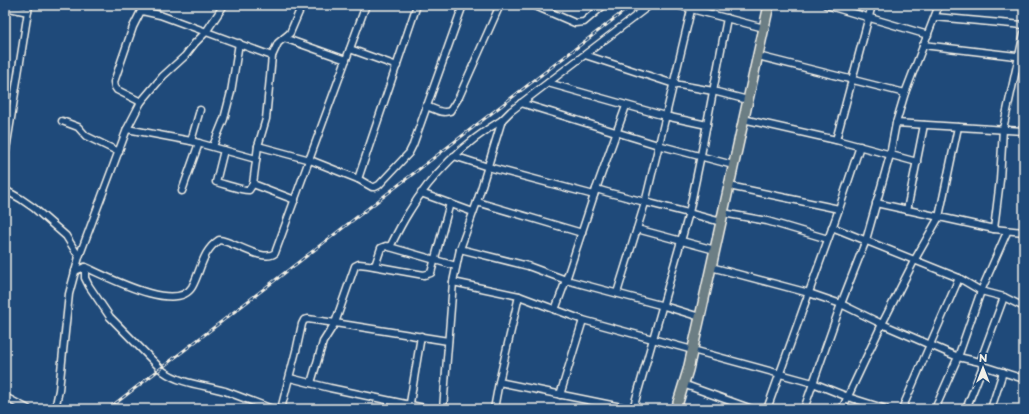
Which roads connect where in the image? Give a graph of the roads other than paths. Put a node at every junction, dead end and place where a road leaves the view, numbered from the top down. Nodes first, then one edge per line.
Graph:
1 (29, 5) edge
2 (224, 5) edge
3 (302, 5) edge
4 (366, 5) edge
5 (417, 5) edge
6 (462, 5) edge
7 (500, 5) edge
8 (534, 5) edge
9 (604, 5) edge
10 (650, 5) edge
11 (676, 5) edge
12 (769, 5) edge
13 (826, 5) edge
14 (872, 5) edge
15 (939, 5) edge
16 (5, 7) edge
17 (143, 8) edge
18 (691, 10) junction
19 (28, 12) junction
20 (935, 17) junction
21 (727, 18) junction
22 (869, 18) junction
23 (1024, 25) edge
24 (764, 28) junction
25 (206, 32) junction
26 (1024, 33) edge
27 (928, 35) junction
28 (284, 38) junction
29 (239, 43) junction
30 (923, 45) junction
31 (350, 49) junction
32 (585, 55) junction
33 (272, 56) junction
34 (758, 56) junction
35 (1022, 57) edge
36 (346, 60) junction
37 (396, 66) junction
38 (851, 81) junction
39 (548, 83) junction
40 (674, 84) junction
41 (713, 91) junction
42 (905, 93) junction
43 (748, 100) junction
44 (140, 102) junction
45 (521, 103) junction
46 (426, 106) junction
47 (626, 106) junction
48 (200, 110) dead end
49 (665, 116) junction
50 (743, 119) junction
51 (502, 120) junction
52 (62, 121) dead end
53 (896, 123) junction
54 (707, 125) junction
55 (924, 125) junction
56 (958, 127) junction
57 (127, 129) junction
58 (1003, 129) junction
59 (1024, 130) edge
60 (617, 132) junction
61 (836, 140) junction
62 (191, 141) junction
63 (199, 143) junction
64 (658, 145) junction
65 (213, 146) junction
66 (258, 146) junction
67 (860, 146) junction
68 (224, 150) junction
69 (119, 152) junction
70 (701, 155) junction
71 (890, 155) junction
72 (5, 156) edge
73 (454, 156) junction
74 (256, 159) junction
75 (310, 160) junction
76 (916, 162) junction
77 (733, 165) junction
78 (488, 167) junction
79 (358, 179) junction
80 (253, 184) junction
81 (730, 186) junction
82 (5, 190) edge
83 (182, 191) dead end
84 (595, 192) junction
85 (422, 193) junction
86 (295, 200) junction
87 (477, 202) junction
88 (450, 203) junction
89 (645, 203) junction
90 (876, 203) junction
91 (839, 209) junction
92 (907, 210) junction
93 (473, 212) junction
94 (689, 213) junction
95 (939, 217) junction
96 (722, 218) junction
97 (832, 227) junction
98 (637, 229) junction
99 (994, 230) junction
100 (1007, 232) junction
101 (1024, 232) edge
102 (582, 233) junction
103 (828, 239) junction
104 (682, 240) junction
105 (866, 240) junction
106 (390, 247) junction
107 (460, 249) junction
108 (715, 250) junction
109 (79, 257) junction
110 (434, 259) junction
111 (914, 261) junction
112 (375, 266) junction
113 (456, 266) junction
114 (85, 267) junction
115 (711, 267) junction
116 (75, 271) junction
117 (959, 278) junction
118 (566, 280) junction
119 (453, 282) junction
120 (981, 291) junction
121 (617, 293) junction
122 (809, 293) junction
123 (519, 296) junction
124 (1004, 297) junction
125 (841, 304) junction
126 (664, 306) junction
127 (1024, 307) edge
128 (555, 310) junction
129 (700, 317) junction
130 (583, 320) junction
131 (335, 323) junction
132 (882, 324) junction
133 (421, 336) junction
134 (653, 340) junction
135 (448, 341) junction
136 (930, 344) junction
137 (692, 350) junction
138 (958, 357) junction
139 (982, 364) junction
140 (1003, 372) junction
141 (779, 373) junction
142 (290, 378) junction
143 (1024, 379) edge
144 (499, 382) junction
145 (311, 383) junction
146 (813, 383) junction
147 (683, 384) junction
148 (560, 395) junction
149 (5, 397) edge
150 (848, 397) junction
151 (409, 407) edge
152 (28, 409) edge
153 (55, 409) edge
154 (272, 409) edge
155 (281, 409) edge
156 (429, 409) edge
157 (443, 409) edge
158 (494, 409) edge
159 (632, 409) edge
160 (676, 409) edge
161 (752, 409) edge
162 (767, 409) edge
163 (804, 409) edge
164 (842, 409) edge
165 (886, 409) edge
166 (902, 409) edge
167 (935, 409) edge
168 (966, 409) edge
169 (991, 409) edge

1 - 19 street
2 - 25 street
3 - 28 street
4 - 31 street
5 - 37 street
6 - 46 street
7 - 46 street
8 - 9 street
10 - 32 street
11 - 18 street
12 - 24 main road
13 - 22 street
14 - 22 street
15 - 20 street
16 - 19 street
17 - 25 street
17 - 44 street
18 - 21 street
18 - 40 street
19 - 72 street
20 - 23 street
20 - 27 street
21 - 24 street
21 - 41 street
22 - 27 street
22 - 38 street
24 - 34 main road
25 - 29 street
25 - 44 street
26 - 35 street
27 - 30 street
28 - 33 street
28 - 36 street
29 - 33 street
29 - 65 street
30 - 35 street
30 - 42 street
31 - 36 street
31 - 37 street
32 - 39 street
32 - 40 street
33 - 66 street
34 - 38 street
34 - 43 main road
35 - 58 street
36 - 75 street
37 - 79 street
38 - 42 street
38 - 61 street
39 - 45 street
39 - 47 street
40 - 41 street
40 - 49 street
41 - 43 street
41 - 54 street
42 - 53 street
43 - 50 main road
44 - 57 street
45 - 51 street
45 - 60 street
46 - 79 street
47 - 49 street
47 - 60 street
48 - 62 street
49 - 54 street
49 - 64 street
50 - 61 street
50 - 77 main road
51 - 73 street
51 - 78 street
52 - 69 street
53 - 55 street
53 - 71 street
54 - 70 street
55 - 56 street
55 - 76 street
56 - 58 street
56 - 95 street
57 - 62 street
57 - 69 street
58 - 59 street
58 - 99 street
60 - 64 street
60 - 84 street
61 - 67 street
62 - 63 street
63 - 65 street
63 - 83 street
64 - 70 street
64 - 89 street
65 - 68 street
66 - 74 street
66 - 75 street
67 - 71 street
67 - 91 street
68 - 74 street
68 - 80 street
69 - 109 street
70 - 77 street
70 - 94 street
71 - 76 street
71 - 90 street
73 - 78 street
73 - 85 street
74 - 80 street
75 - 79 street
75 - 86 street
76 - 92 street
77 - 81 main road
78 - 84 street
78 - 87 street
80 - 86 street
81 - 91 street
81 - 96 main road
82 - 109 street
84 - 89 street
84 - 102 street
85 - 88 street
85 - 106 street
86 - 114 street
87 - 93 street
87 - 102 street
88 - 93 street
88 - 110 street
89 - 94 street
89 - 98 street
90 - 92 street
90 - 105 street
91 - 97 street
92 - 95 street
93 - 107 street
94 - 96 street
94 - 104 street
95 - 99 street
95 - 111 street
96 - 103 street
96 - 108 main road
97 - 103 street
97 - 105 street
98 - 104 street
98 - 121 street
99 - 100 street
100 - 101 street
100 - 120 street
102 - 118 street
103 - 122 street
104 - 108 street
104 - 126 street
105 - 111 street
105 - 125 street
106 - 110 street
106 - 112 street
107 - 113 street
107 - 118 street
108 - 115 main road
109 - 116 street
110 - 112 street
110 - 113 street
111 - 117 street
111 - 132 street
112 - 131 street
113 - 119 street
114 - 116 street
114 - 154 street
115 - 122 street
115 - 129 main road
116 - 153 street
117 - 120 street
117 - 136 street
118 - 121 street
118 - 128 street
119 - 123 street
119 - 135 street
120 - 124 street
120 - 138 street
121 - 126 street
122 - 125 street
122 - 141 street
123 - 128 street
123 - 144 street
124 - 127 street
124 - 139 street
125 - 132 street
125 - 146 street
126 - 129 street
126 - 134 street
128 - 130 street
129 - 137 main road
130 - 134 street
130 - 148 street
131 - 133 street
131 - 142 street
131 - 145 street
132 - 136 street
132 - 150 street
133 - 135 street
133 - 151 street
134 - 137 street
134 - 159 street
135 - 157 street
136 - 138 street
136 - 166 street
137 - 141 street
137 - 147 main road
138 - 139 street
138 - 167 street
139 - 140 street
139 - 168 street
140 - 143 street
140 - 169 street
141 - 146 street
141 - 162 street
142 - 145 street
142 - 155 street
144 - 148 street
144 - 158 street
145 - 151 street
146 - 150 street
146 - 163 street
147 - 160 main road
147 - 161 street
148 - 159 street
149 - 152 street
150 - 164 street
150 - 165 street
151 - 156 street

